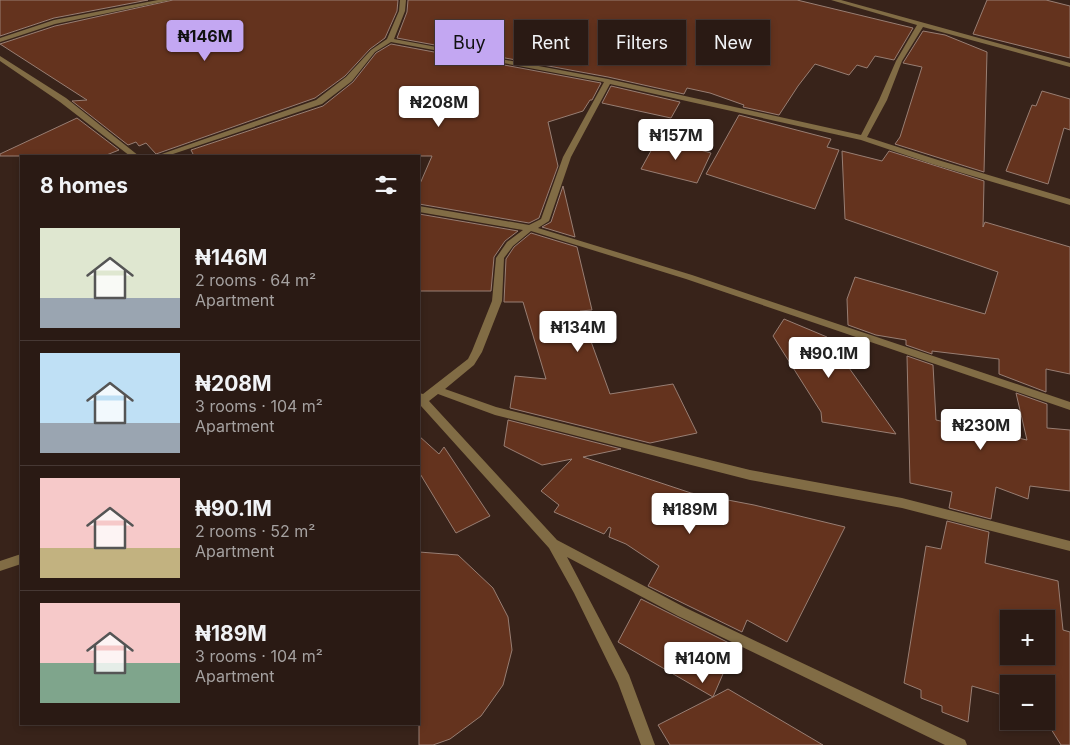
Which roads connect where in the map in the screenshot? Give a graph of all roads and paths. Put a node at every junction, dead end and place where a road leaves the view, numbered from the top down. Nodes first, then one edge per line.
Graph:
1 (168, 0) edge
2 (403, 0) edge
3 (834, 0) edge
4 (922, 23) junction
5 (0, 40) edge
6 (390, 40) junction
7 (0, 58) edge
8 (1070, 64) edge
9 (608, 81) junction
10 (863, 138) junction
11 (134, 155) edge
12 (163, 155) edge
13 (1070, 202) edge
14 (420, 209) edge
15 (530, 228) junction
16 (437, 390) junction
17 (420, 400) edge
18 (1070, 406) edge
19 (553, 544) junction
20 (1070, 546) edge
21 (20, 559) edge
22 (0, 566) edge
23 (648, 745) edge
24 (960, 745) edge

1 - 5 street
2 - 6 street
3 - 4 street
4 - 8 street
4 - 10 street
6 - 9 street
6 - 12 street
7 - 11 street
9 - 10 street
9 - 15 street
10 - 13 street
14 - 15 street
15 - 16 street
15 - 18 street
16 - 17 street
16 - 20 street
17 - 19 street
19 - 23 street
19 - 24 street
21 - 22 street

